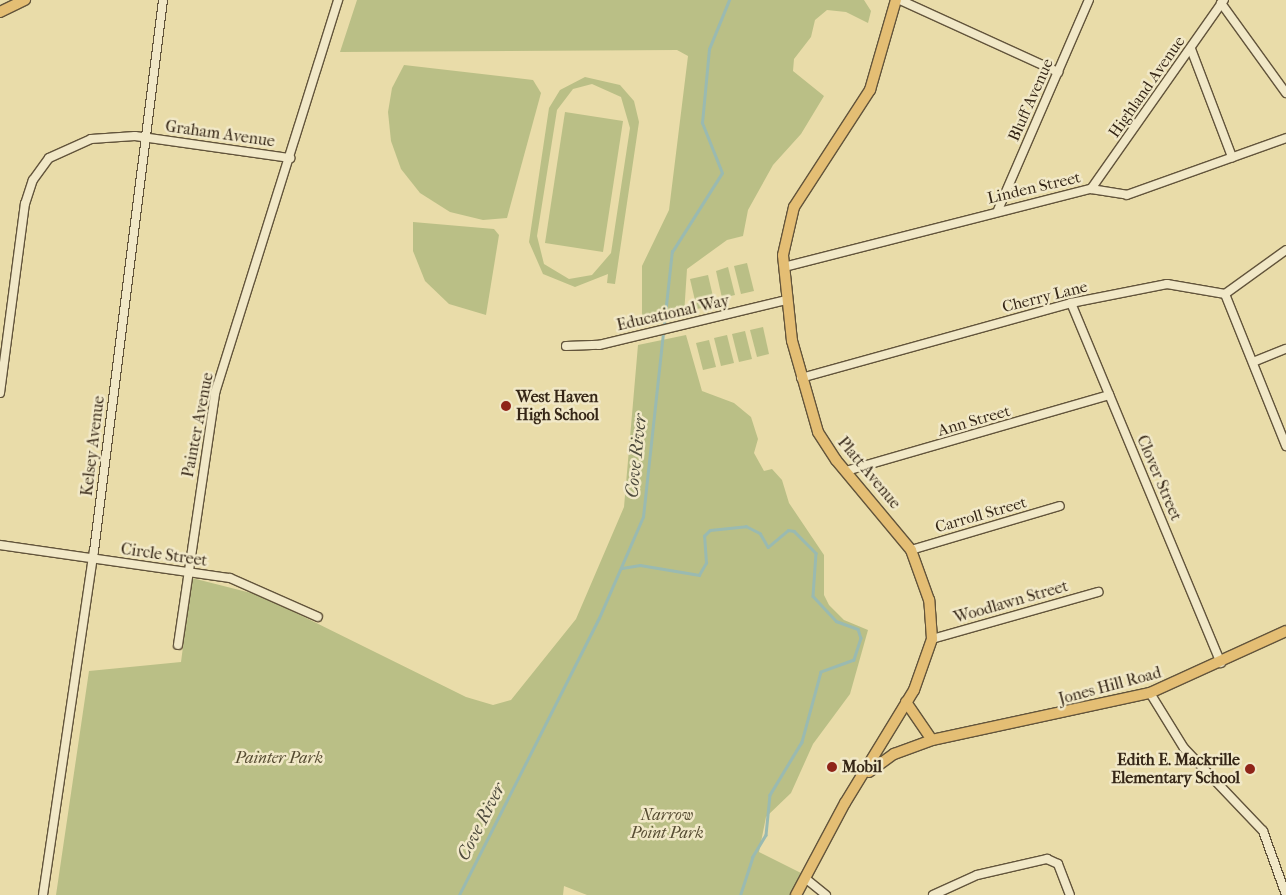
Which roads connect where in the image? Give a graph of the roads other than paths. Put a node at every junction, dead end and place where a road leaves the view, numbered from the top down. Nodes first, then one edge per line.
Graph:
1 (25, 0) edge
2 (163, 0) edge
3 (338, 0) edge
4 (896, 0) edge
5 (900, 0) edge
6 (1089, 0) edge
7 (1223, 2) edge
8 (0, 12) edge
9 (1191, 49) junction
10 (1058, 72) junction
11 (1286, 93) edge
12 (146, 137) junction
13 (1286, 138) edge
14 (290, 158) junction
15 (1232, 158) junction
16 (1091, 188) junction
17 (998, 210) junction
18 (1286, 250) edge
19 (784, 267) junction
20 (1225, 294) junction
21 (786, 300) junction
22 (1071, 303) junction
23 (566, 346) dead end
24 (1286, 349) edge
25 (1253, 362) junction
26 (801, 378) junction
27 (0, 393) edge
28 (1109, 395) junction
29 (1286, 446) edge
30 (846, 471) junction
31 (1060, 506) dead end
32 (0, 545) edge
33 (911, 550) junction
34 (93, 559) junction
35 (188, 572) junction
36 (1098, 592) dead end
37 (318, 617) dead end
38 (1286, 631) edge
39 (932, 638) junction
40 (178, 645) dead end
41 (1221, 663) junction
42 (1150, 693) junction
43 (906, 702) junction
44 (932, 740) junction
45 (864, 775) junction
46 (805, 878) junction
47 (948, 892) edge
48 (43, 895) edge
49 (796, 895) edge
50 (826, 895) edge
51 (933, 895) edge
52 (1070, 895) edge
53 (1286, 895) edge

1 - 8 main road
2 - 12 street, Kelsey Avenue
3 - 14 street, Painter Avenue
4 - 19 main road, Platt Avenue
5 - 10 street
6 - 10 street, Bluff Avenue
7 - 9 street, Highland Avenue
7 - 11 street
9 - 15 street
9 - 16 street, Highland Avenue
10 - 17 street, Bluff Avenue
12 - 14 street, Graham Avenue
12 - 27 street, Graham Avenue
12 - 34 street, Kelsey Avenue
13 - 15 street, Linden Street
14 - 35 street, Painter Avenue
15 - 16 street, Linden Street
16 - 17 street, Linden Street
17 - 19 street, Linden Street
18 - 20 street
19 - 21 main road, Platt Avenue
20 - 22 street, Cherry Lane
20 - 25 street
21 - 23 street, Educational Way
21 - 26 main road, Platt Avenue
22 - 26 street, Cherry Lane
22 - 28 street, Clover Street
24 - 25 street
25 - 29 street
26 - 30 main road, Platt Avenue
28 - 30 street, Ann Street
28 - 41 street, Clover Street
30 - 33 main road, Platt Avenue
31 - 33 street, Carroll Street
32 - 34 street, Circle Street
33 - 39 main road, Platt Avenue
34 - 35 street, Circle Street
34 - 48 street, Kelsey Avenue
35 - 37 street, Circle Street
35 - 40 street, Painter Avenue
36 - 39 street, Woodlawn Street
38 - 41 main road, Jones Hill Road
39 - 43 main road, Platt Avenue
41 - 42 main road, Jones Hill Road
42 - 44 main road, Jones Hill Road
42 - 53 street
43 - 44 main road
43 - 45 main road, Platt Avenue
44 - 45 main road, Jones Hill Road
45 - 46 main road, Platt Avenue
46 - 49 main road, Platt Avenue
46 - 50 street
47 - 51 street
47 - 52 street

